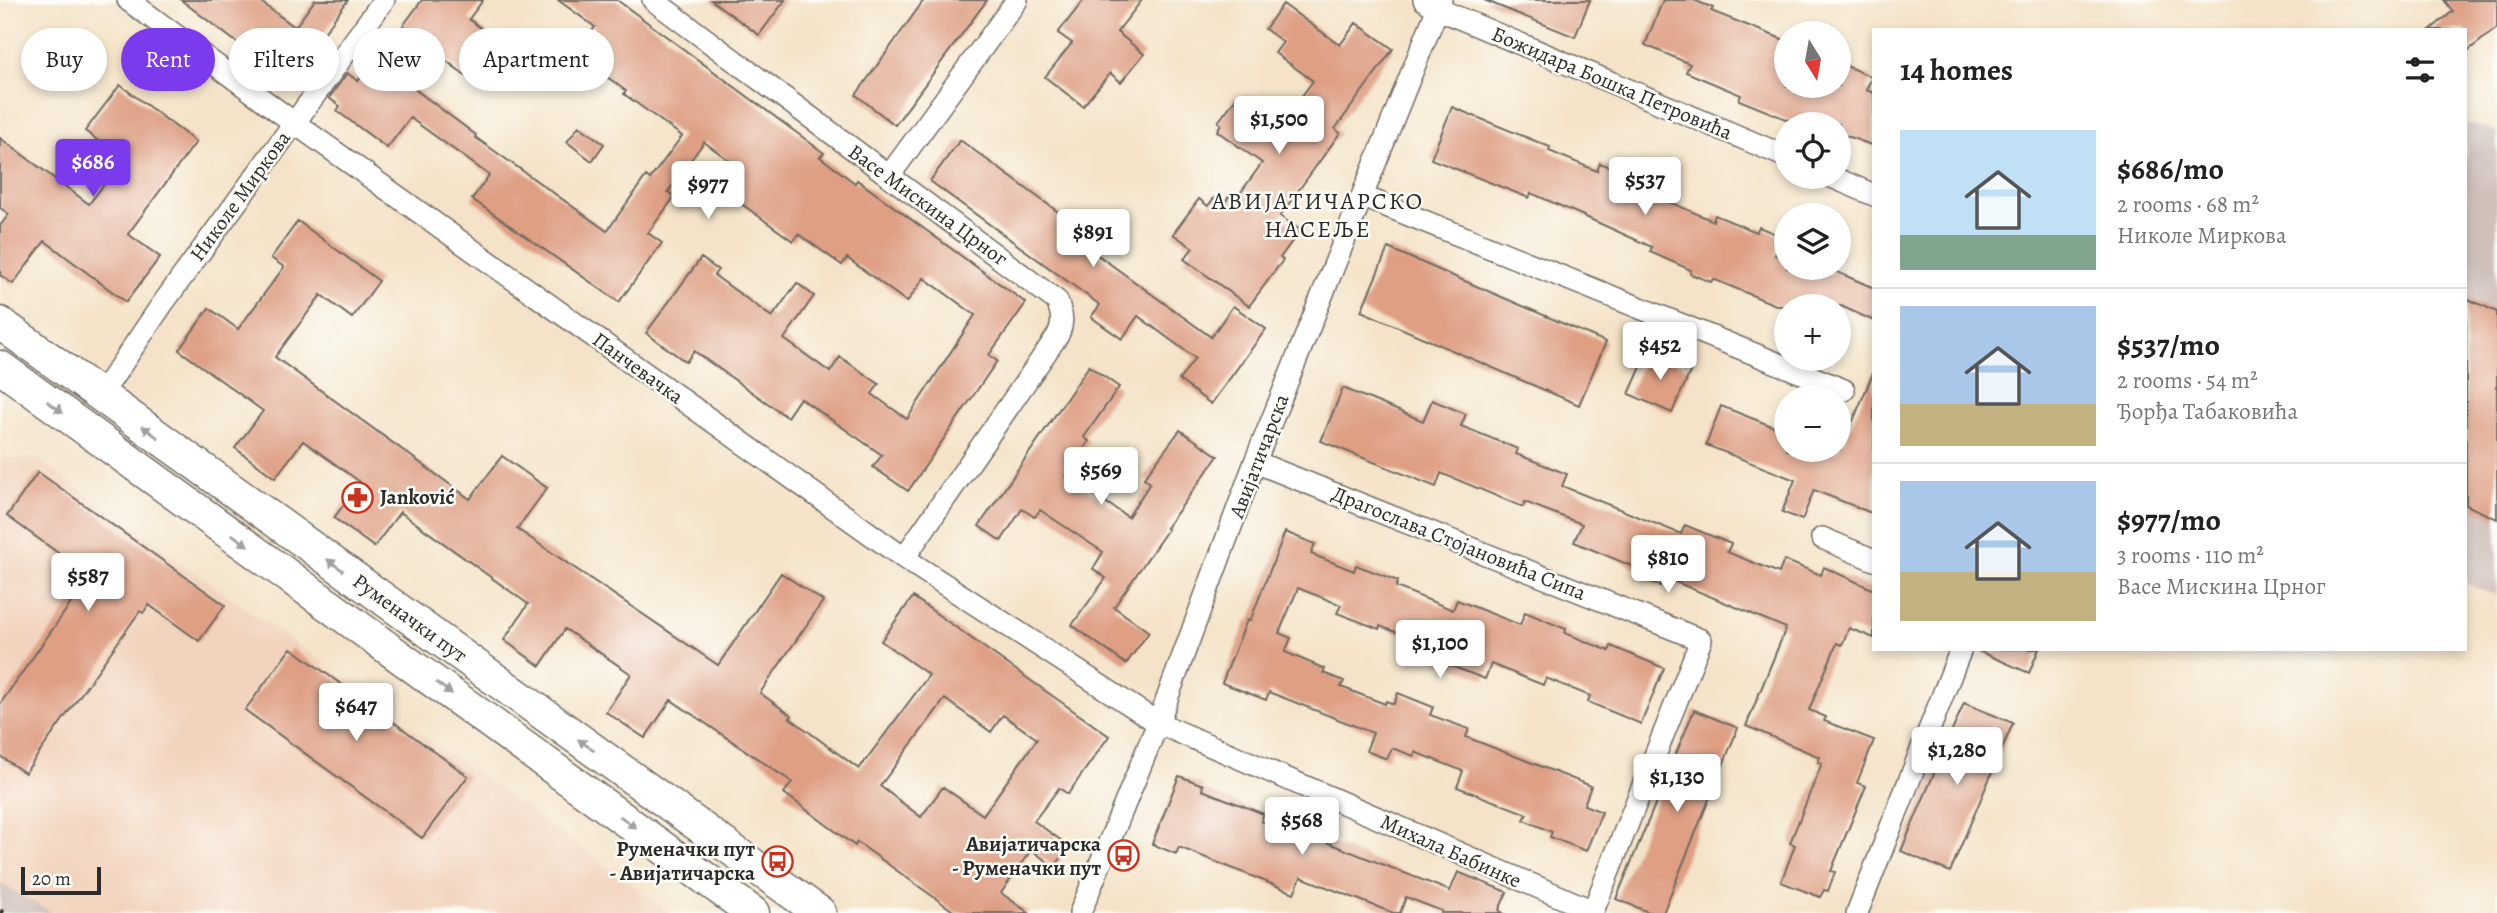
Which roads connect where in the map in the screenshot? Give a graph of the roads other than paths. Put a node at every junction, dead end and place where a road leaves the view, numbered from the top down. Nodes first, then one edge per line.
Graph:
1 (128, 0) edge
2 (384, 0) edge
3 (653, 0) edge
4 (1017, 0) edge
5 (1434, 3) edge
6 (676, 7) edge
7 (293, 122) junction
8 (1774, 151) edge
9 (889, 176) junction
10 (1851, 185) edge
11 (1872, 194) edge
12 (1364, 197) junction
13 (0, 323) edge
14 (0, 367) edge
15 (1832, 385) edge
16 (100, 396) junction
17 (1255, 462) junction
18 (1822, 538) dead end
19 (904, 558) junction
20 (1872, 559) edge
21 (1701, 640) joint
22 (1960, 651) edge
23 (1158, 723) junction
24 (753, 913) edge
25 (820, 913) edge
26 (1080, 913) edge
27 (1857, 913) edge

1 - 7 street, Панчевачка
2 - 7 street, Николе Миркова
3 - 6 street, Васе Мискина Црног
4 - 9 street
5 - 8 street, Божидара Бошка Петровића
5 - 12 street, Авијатичарска
6 - 9 street, Васе Мискина Црног
7 - 16 street, Николе Миркова
7 - 19 street, Панчевачка
9 - 19 street, Васе Мискина Црног
10 - 11 street
12 - 15 street
12 - 17 street, Авијатичарска
13 - 16 main road, Руменачки пут
14 -> 24 main road, Руменачки пут
25 -> 16 main road, Руменачки пут
17 - 21 street, Драгослава Стојановића Сипа
17 - 23 street, Авијатичарска
18 - 20 street
19 - 23 street, Панчевачка
21 - 23 street, Михала Бабинке
22 - 27 street
23 - 26 street, Авијатичарска

